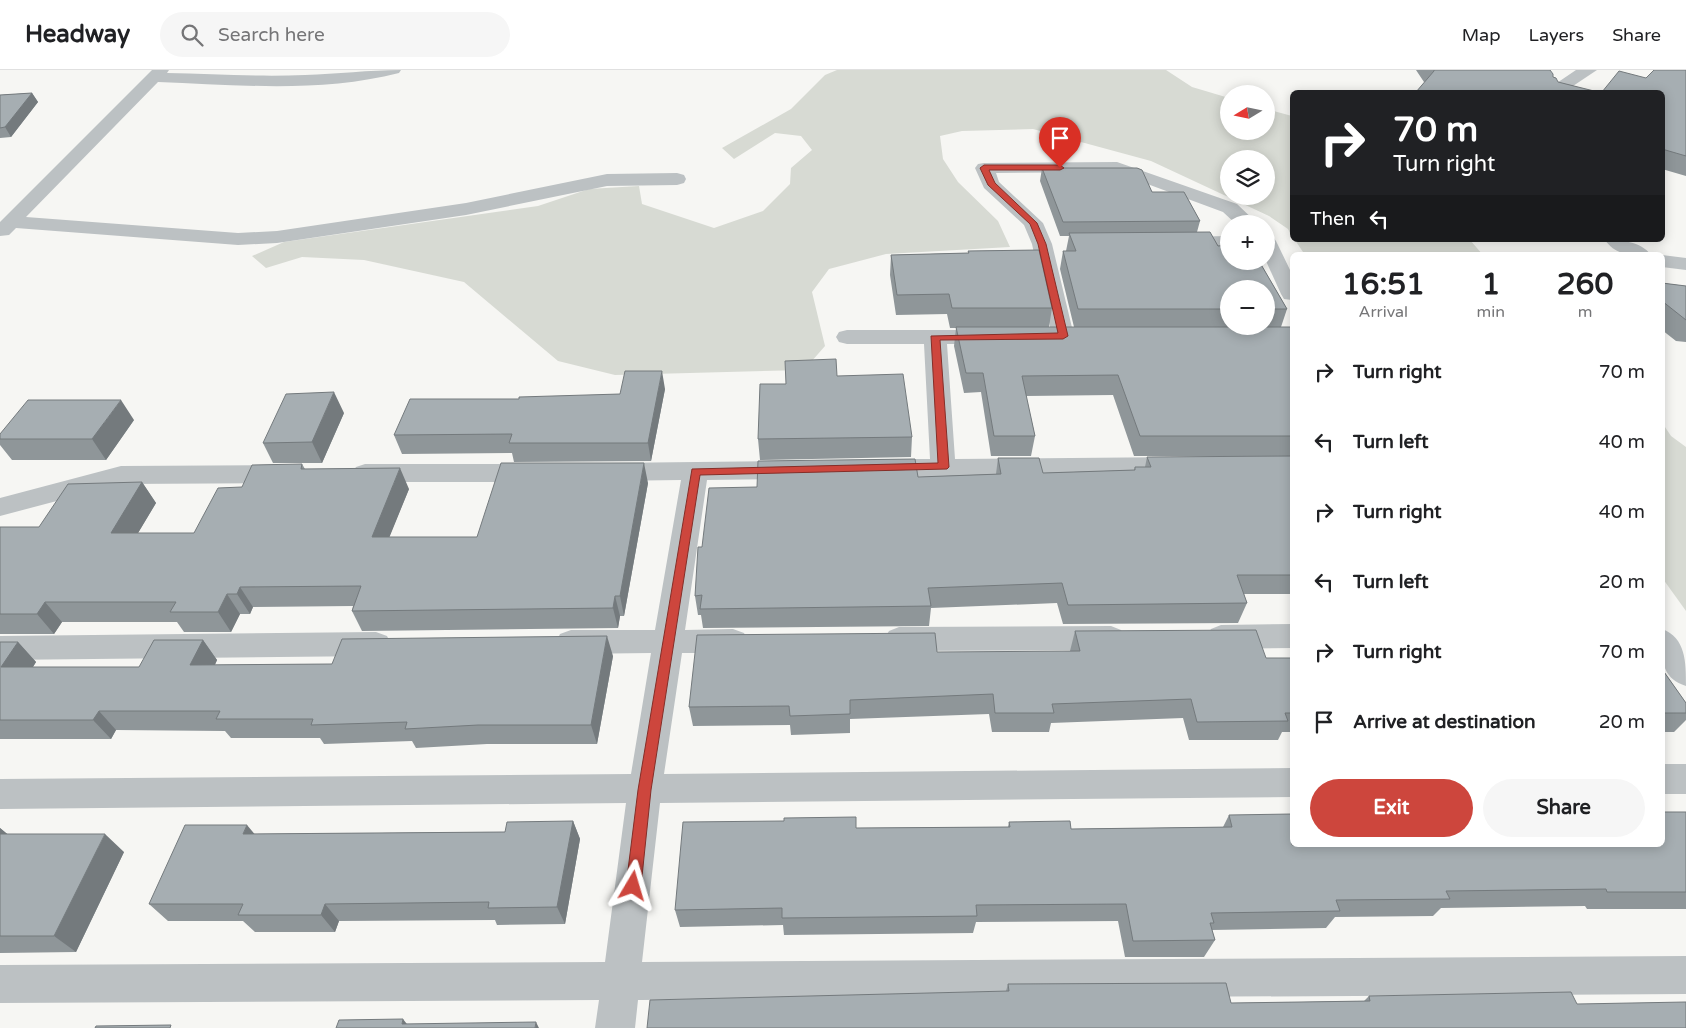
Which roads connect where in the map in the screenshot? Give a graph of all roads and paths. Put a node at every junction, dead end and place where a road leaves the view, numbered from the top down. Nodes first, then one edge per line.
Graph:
1 (393, 70) edge
2 (1589, 70) edge
3 (158, 73) edge
4 (1557, 90) edge
5 (677, 179) dead end
6 (1238, 215) edge
7 (6, 227) edge
8 (1220, 242) edge
9 (1618, 242) edge
10 (1160, 243) edge
11 (1634, 252) edge
12 (1275, 259) edge
13 (1665, 261) edge
14 (1686, 264) edge
15 (1290, 290) edge
16 (1063, 336) edge
17 (847, 337) dead end
18 (1014, 337) edge
19 (935, 338) junction
20 (1203, 466) edge
21 (944, 467) junction
22 (854, 468) edge
23 (814, 469) edge
24 (557, 472) edge
25 (586, 472) edge
26 (696, 472) junction
27 (309, 474) edge
28 (339, 474) edge
29 (0, 507) edge
30 (1290, 636) edge
31 (1193, 637) edge
32 (1134, 638) edge
33 (876, 640) edge
34 (756, 641) edge
35 (667, 642) junction
36 (548, 643) edge
37 (398, 644) edge
38 (1665, 644) edge
39 (0, 648) edge
40 (1686, 674) edge
41 (1686, 779) edge
42 (1665, 780) edge
43 (1290, 783) edge
44 (644, 790) junction
45 (0, 794) edge
46 (1686, 975) edge
47 (622, 981) junction
48 (0, 984) edge
49 (615, 1028) edge

1 - 3 street
2 - 4 street
3 - 7 street
5 - 7 street
6 - 16 street
8 - 10 street
9 - 11 street
12 - 15 street
13 - 14 street
17 - 19 street
18 - 19 street
19 - 21 street
20 - 21 street
21 - 22 street
23 - 26 street
24 - 28 street
25 - 26 street
26 - 35 street
27 - 29 street
30 - 31 street
32 - 33 street
34 - 35 street
35 - 36 street
35 - 44 street
37 - 39 street
38 - 40 street
41 - 42 street
43 - 44 street
44 - 45 street
44 - 47 street
46 - 47 street
47 - 48 street
47 - 49 street

